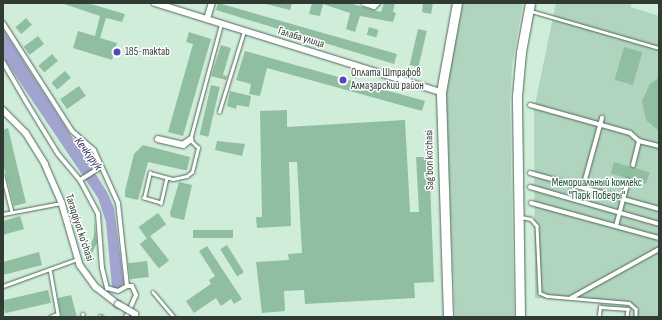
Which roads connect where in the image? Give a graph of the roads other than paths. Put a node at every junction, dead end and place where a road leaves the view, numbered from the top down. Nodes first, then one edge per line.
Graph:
1 (155, 3) edge
2 (212, 3) edge
3 (365, 3) edge
4 (377, 3) edge
5 (457, 3) edge
6 (529, 7) edge
7 (207, 19) junction
8 (3, 22) edge
9 (221, 23) junction
10 (244, 31) junction
11 (659, 48) edge
12 (3, 62) edge
13 (441, 92) junction
14 (530, 105) dead end
15 (3, 110) edge
16 (219, 112) dead end
17 (602, 118) dead end
18 (600, 124) junction
19 (158, 139) dead end
20 (190, 140) junction
21 (639, 141) junction
22 (659, 146) edge
23 (633, 165) dead end
24 (101, 166) junction
25 (530, 173) dead end
26 (3, 176) edge
27 (167, 178) junction
28 (80, 180) junction
29 (628, 181) dead end
30 (530, 187) dead end
31 (583, 187) junction
32 (624, 199) junction
33 (531, 202) dead end
34 (62, 203) junction
35 (659, 209) edge
36 (12, 211) junction
37 (620, 213) junction
38 (3, 214) edge
39 (519, 217) junction
40 (659, 224) edge
41 (616, 226) junction
42 (659, 238) edge
43 (659, 249) edge
44 (77, 259) junction
45 (50, 269) junction
46 (3, 286) edge
47 (127, 286) junction
48 (152, 292) dead end
49 (571, 298) junction
50 (128, 310) junction
51 (138, 315) edge
52 (599, 315) dead end
53 (51, 317) edge
54 (125, 317) edge
55 (174, 317) edge
56 (448, 317) edge
57 (520, 317) edge
58 (627, 317) edge
59 (636, 317) edge

1 - 7 street, Галаба улица
2 - 7 street
3 - 4 street
5 - 13 main road, Sag’bon ko’chasi
6 - 11 lane
6 - 39 main road
7 - 9 street, Галаба улица
8 - 24 street
9 - 10 street, Галаба улица
9 - 20 lane
10 - 13 street, Галаба улица
10 - 16 lane
12 - 28 street
13 - 56 main road, Sag’bon ko’chasi
14 - 18 street
15 - 34 street, Taraqqiyot ko'chasi
17 - 18 street
18 - 21 street
18 - 31 street
19 - 20 street
20 - 27 lane
21 - 22 street
21 - 23 street
24 - 28 street
24 - 47 street
25 - 31 street
26 - 36 lane
27 - 27 lane
28 - 47 street
29 - 32 street
30 - 37 street
31 - 32 street
32 - 35 street
32 - 37 street
33 - 41 street
34 - 36 lane
34 - 44 street, Taraqqiyot ko'chasi
36 - 38 lane
37 - 40 street
37 - 41 street
39 - 49 lane
39 - 57 main road
41 - 42 street
43 - 49 street
44 - 45 lane
44 - 50 street, Taraqqiyot ko'chasi, bridge
45 - 46 lane
45 - 53 lane
47 - 54 street
48 - 55 lane
49 - 59 lane
50 - 51 street, Taraqqiyot ko'chasi, bridge
50 - 54 lane
52 - 58 lane

